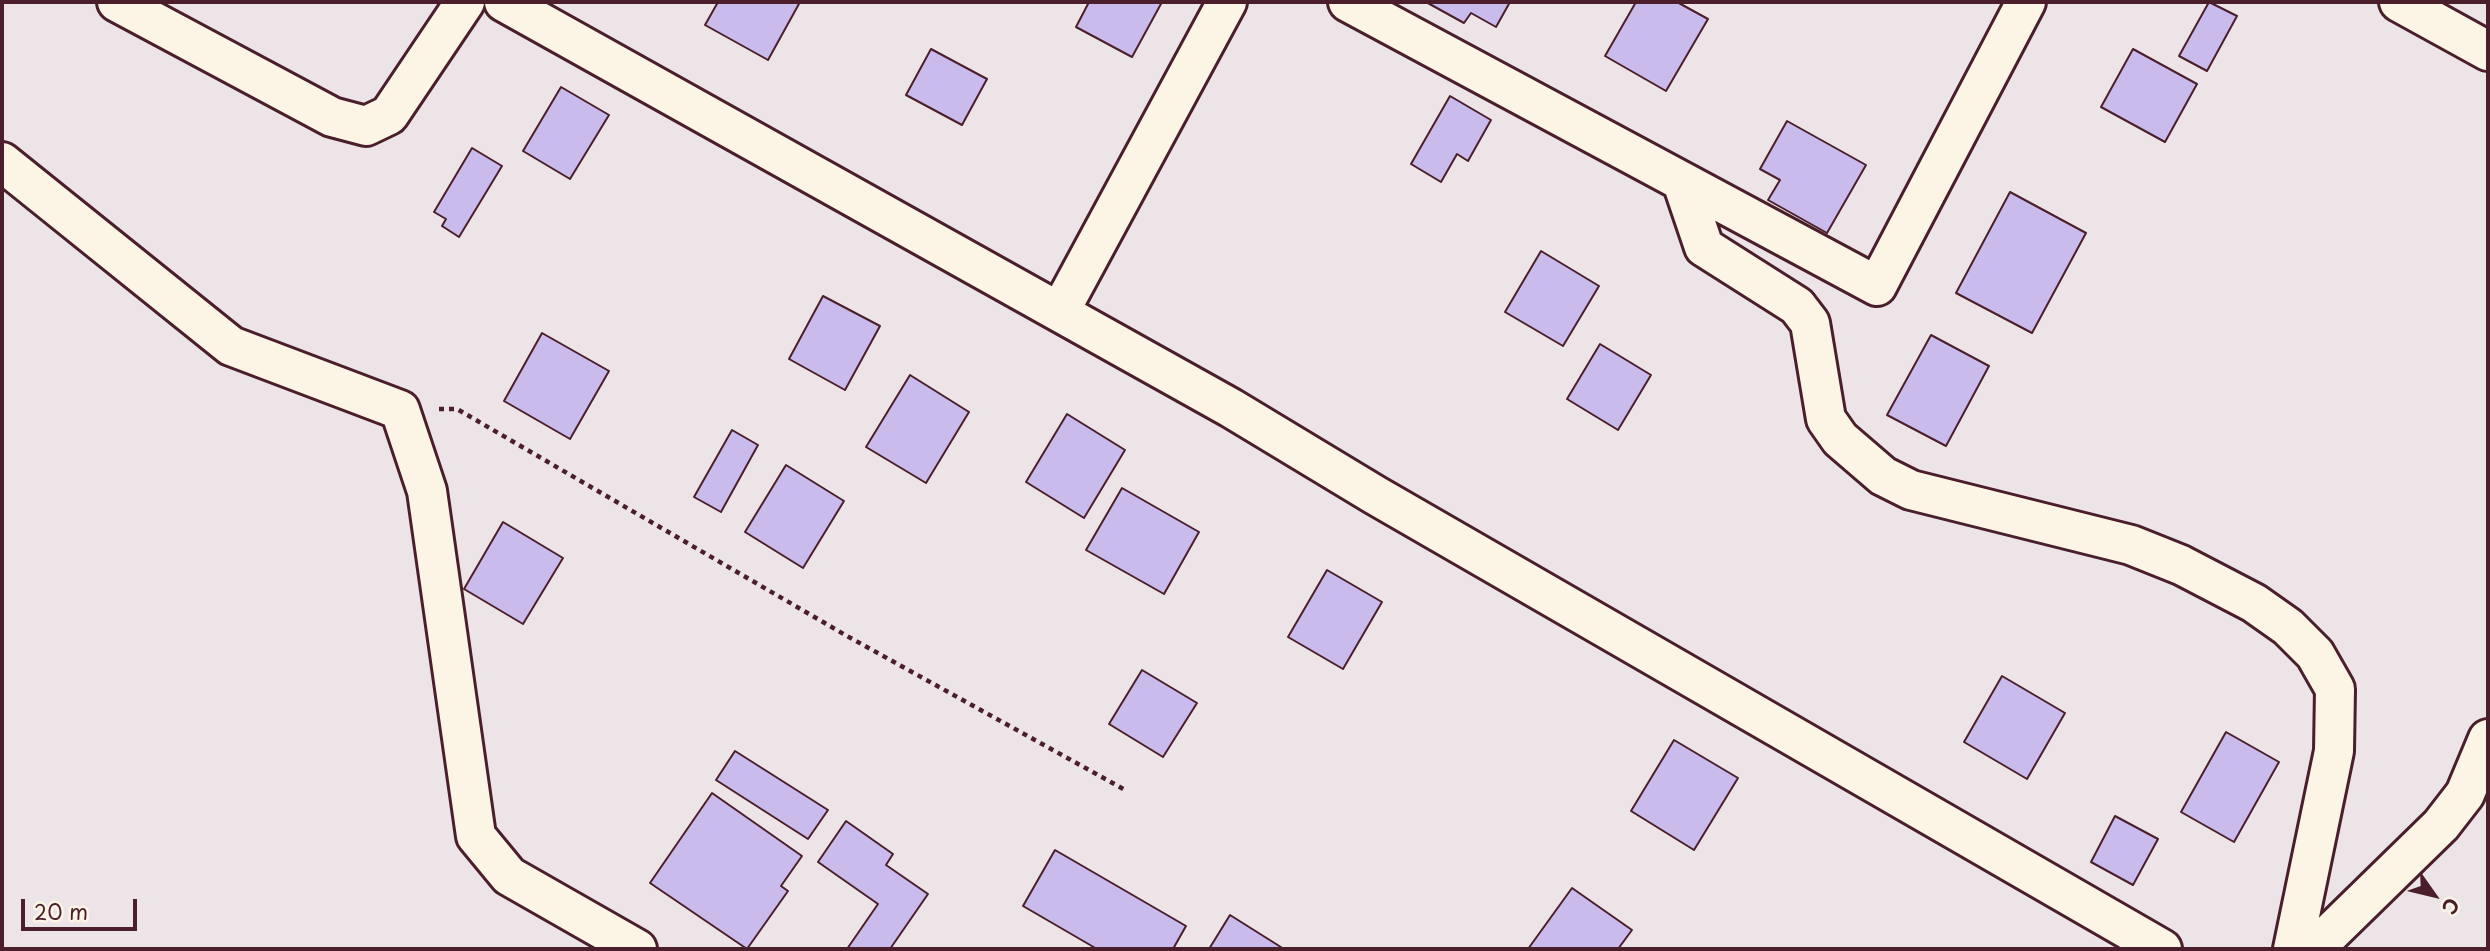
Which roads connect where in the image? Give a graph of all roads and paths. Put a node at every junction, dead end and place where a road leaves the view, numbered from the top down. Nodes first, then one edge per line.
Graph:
1 (117, 2) edge
2 (465, 2) edge
3 (504, 2) edge
4 (1227, 2) edge
5 (1348, 2) edge
6 (2026, 2) edge
7 (2399, 2) edge
8 (2488, 51) edge
9 (2, 162) edge
10 (1682, 182) junction
11 (1060, 312) junction
12 (400, 410) junction
13 (2488, 739) edge
14 (1127, 791) dead end
15 (637, 949) edge
16 (2162, 949) edge
17 (2293, 949) edge
18 (2314, 949) edge

1 - 2 street
3 - 11 street
4 - 11 street
5 - 10 street
6 - 10 street
7 - 8 street
9 - 12 street
10 - 17 street
11 - 16 street
12 - 14 path
12 - 15 street
13 - 18 street

